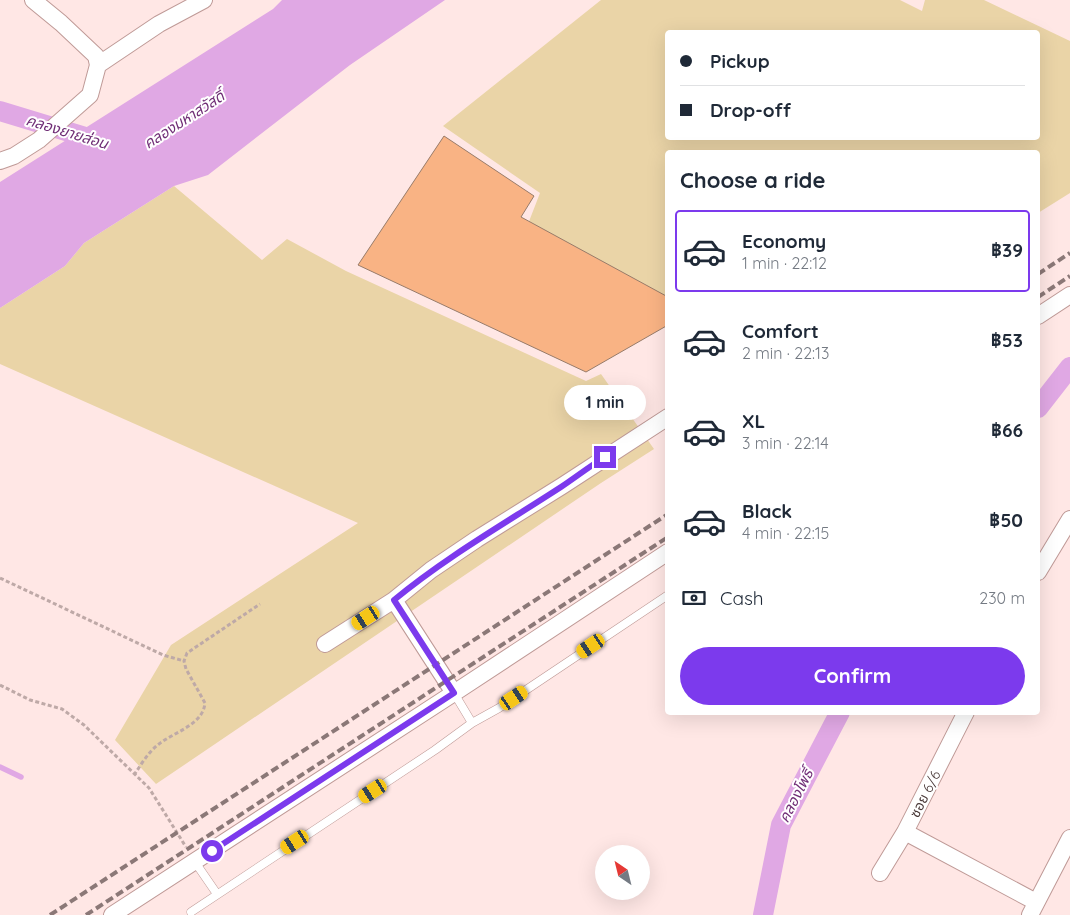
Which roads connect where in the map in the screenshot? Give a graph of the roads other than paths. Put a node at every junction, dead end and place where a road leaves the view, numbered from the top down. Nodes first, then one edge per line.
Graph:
1 (33, 0) edge
2 (204, 0) edge
3 (98, 65) junction
4 (0, 161) edge
5 (1070, 296) edge
6 (1040, 315) edge
7 (665, 419) edge
8 (1070, 519) edge
9 (665, 554) edge
10 (1040, 569) edge
11 (665, 597) edge
12 (394, 600) junction
13 (326, 644) dead end
14 (454, 693) junction
15 (964, 715) edge
16 (472, 723) junction
17 (905, 832) junction
18 (1070, 838) edge
19 (196, 862) junction
20 (880, 873) dead end
21 (217, 894) junction
22 (1033, 909) edge
23 (191, 912) dead end
24 (112, 915) edge

1 - 3 street
2 - 3 street
3 - 4 street
5 - 6 street
7 - 12 street
8 - 10 street
9 - 14 street
11 - 16 lane
12 - 13 street
12 - 14 street
14 - 16 lane
14 - 19 street
15 - 17 street, ซอย 6/6
16 - 21 lane
17 - 20 street, ซอย 6/6
17 - 22 street
18 - 22 street
19 - 21 lane
19 - 24 street
21 - 23 lane

